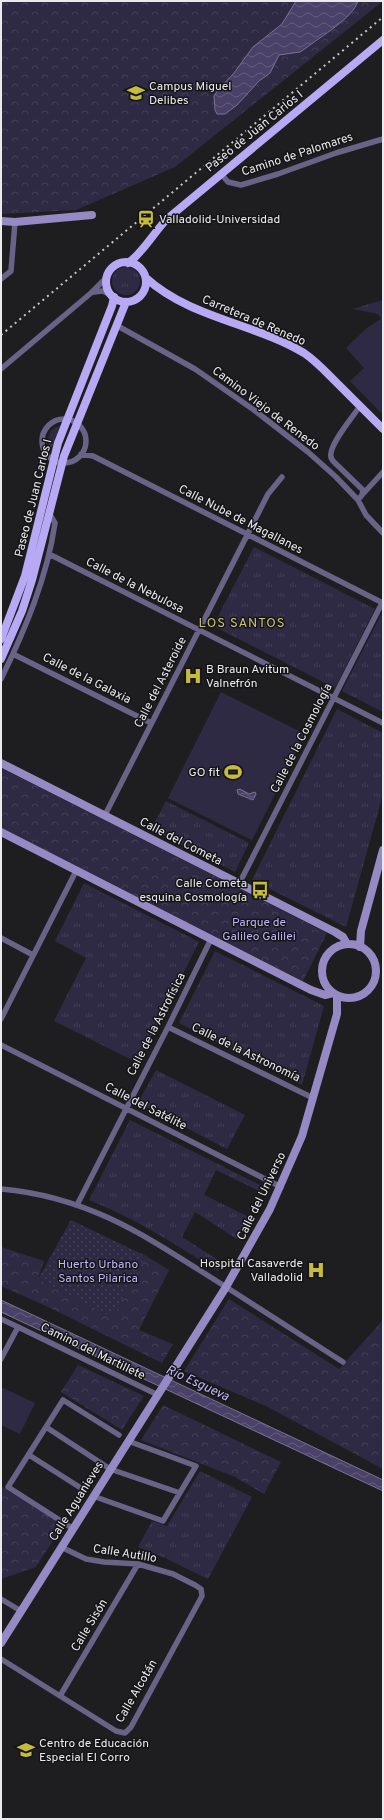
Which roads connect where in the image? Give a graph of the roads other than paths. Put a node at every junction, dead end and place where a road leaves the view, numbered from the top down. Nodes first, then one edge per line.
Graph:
1 (383, 40) edge
2 (383, 139) edge
3 (221, 174) junction
4 (92, 214) dead end
5 (1, 221) edge
6 (15, 222) junction
7 (145, 245) junction
8 (128, 262) junction
9 (142, 270) junction
10 (107, 277) junction
11 (146, 278) junction
12 (1, 279) edge
13 (161, 291) junction
14 (91, 293) junction
15 (142, 295) junction
16 (112, 296) junction
17 (126, 302) junction
18 (116, 325) junction
19 (1, 370) edge
20 (360, 406) junction
21 (68, 419) junction
22 (76, 423) junction
23 (383, 429) edge
24 (85, 446) junction
25 (81, 454) junction
26 (90, 454) junction
27 (53, 460) junction
28 (62, 463) junction
29 (383, 472) edge
30 (282, 477) dead end
31 (360, 497) junction
32 (49, 513) junction
33 (383, 533) edge
34 (247, 535) junction
35 (49, 554) junction
36 (383, 603) edge
37 (199, 630) junction
38 (1, 639) edge
39 (13, 654) junction
40 (1, 659) edge
41 (1, 679) edge
42 (334, 698) junction
43 (151, 723) junction
44 (383, 723) edge
45 (1, 763) edge
46 (104, 815) junction
47 (1, 832) edge
48 (383, 850) edge
49 (76, 871) junction
50 (239, 884) junction
51 (1, 938) edge
52 (211, 939) junction
53 (353, 945) junction
54 (33, 955) junction
55 (335, 994) junction
56 (349, 998) junction
57 (337, 1014) junction
58 (1, 1019) edge
59 (168, 1027) junction
60 (1, 1045) edge
61 (313, 1098) junction
62 (126, 1108) junction
63 (282, 1187) junction
64 (1, 1189) edge
65 (77, 1205) junction
66 (226, 1288) junction
67 (1, 1320) edge
68 (18, 1327) junction
69 (1, 1360) edge
70 (344, 1362) dead end
71 (171, 1373) joint
72 (159, 1393) junction
73 (46, 1427) junction
74 (119, 1435) dead end
75 (128, 1441) junction
76 (29, 1455) junction
77 (112, 1469) junction
78 (84, 1490) dead end
79 (180, 1493) junction
80 (93, 1496) junction
81 (72, 1528) junction
82 (61, 1547) junction
83 (138, 1564) junction
84 (202, 1596) joint
85 (1, 1599) edge
86 (21, 1611) junction
87 (1, 1643) edge
88 (1, 1659) edge
89 (60, 1696) junction

1 - 3 main road, Paseo de Juan Carlos I
2 - 3 street, Camino de Palomares
3 - 7 main road, Paseo de Juan Carlos I
4 - 6 street
5 - 6 street
6 - 12 street
7 - 8 main road, Paseo de Juan Carlos I
7 - 9 main road, Paseo de Juan Carlos I
8 - 9 main road
8 - 10 main road
9 - 11 main road
10 - 14 street
10 - 16 main road
11 - 13 main road, Carretera de Renedo
11 - 15 main road
13 - 15 main road
13 - 20 main road, Carretera de Renedo
14 - 16 street
14 - 19 street
15 - 17 main road
16 - 17 main road
16 - 21 main road, Paseo de Juan Carlos I
17 - 18 main road, Paseo de Juan Carlos I
18 - 22 main road, Paseo de Juan Carlos I
18 - 31 street, Camino Viejo de Renedo
20 - 23 main road, Carretera de Renedo
20 - 31 street
21 - 22 street
21 - 27 main road, Paseo de Juan Carlos I
21 - 27 street
22 - 24 street
22 - 28 main road, Paseo de Juan Carlos I
24 - 25 street
24 - 26 street
25 - 26 street, Calle Nube de Magallanes
25 - 28 street
26 - 34 street, Calle Nube de Magallanes
27 - 28 street
27 - 38 main road, Paseo de Juan Carlos I
28 - 32 main road, Paseo de Juan Carlos I
29 - 31 street
30 - 34 street, Calle del Asteroide
31 - 33 street, Camino Viejo de Renedo
32 - 35 street, Paseo de Juan Carlos I
32 - 40 main road, Paseo de Juan Carlos I
34 - 36 street, Calle Nube de Magallanes
34 - 37 street, Calle del Asteroide
35 - 37 street, Calle de la Nebulosa
35 - 39 street, Paseo de Juan Carlos I
36 - 42 street, Calle de la Cosmología
37 - 42 street, Calle de la Nebulosa
37 - 43 street, Calle del Asteroide
39 - 41 street, Paseo de Juan Carlos I
39 - 43 street, Calle de la Galaxia
42 - 44 street, Calle de la Nebulosa
42 - 50 street, Calle de la Cosmología
43 - 46 street, Calle del Asteroide
45 - 46 street, Calle del Cometa
46 - 50 street, Calle del Cometa
47 - 49 street
48 - 53 street
49 - 52 street
49 - 54 street
50 - 53 street, Calle del Cometa
51 - 54 street
52 - 55 street
52 - 59 street, Calle de la Astrofísica
53 - 55 street
53 - 56 street
54 - 58 street
55 - 56 street
55 - 57 street, Calle del Universo
56 - 57 street, Calle del Universo
57 - 61 street, Calle del Universo
59 - 61 street, Calle de la Astronomía
59 - 62 street, Calle de la Astrofísica
60 - 62 street, Calle del Satélite
61 - 63 street, Calle del Universo
62 - 63 street, Calle del Satélite
62 - 65 street, Calle de la Astrofísica
63 - 66 street, Calle del Universo
64 - 65 street
65 - 66 street
66 - 70 street
66 - 71 street, Calle del Universo
67 - 68 street, Camino del Martillete
68 - 69 street
68 - 72 street, Camino del Martillete
71 - 72 street, Calle Aguanieves
72 - 75 street, Calle Aguanieves
73 - 74 street
73 - 76 street
73 - 77 street
75 - 77 street, Calle Aguanieves
75 - 79 street
76 - 78 street
76 - 81 street
77 - 79 street
77 - 80 street, Calle Aguanieves
79 - 80 street
80 - 81 street, Calle Aguanieves
81 - 82 street, Calle Aguanieves
82 - 83 street, Calle Autillo
82 - 86 street, Calle Aguanieves
83 - 84 street, Calle Autillo
83 - 89 street, Calle Sisón
84 - 89 street, Calle Alcotán
85 - 86 street
86 - 87 street, Calle Aguanieves
88 - 89 street, Calle Alcotán

